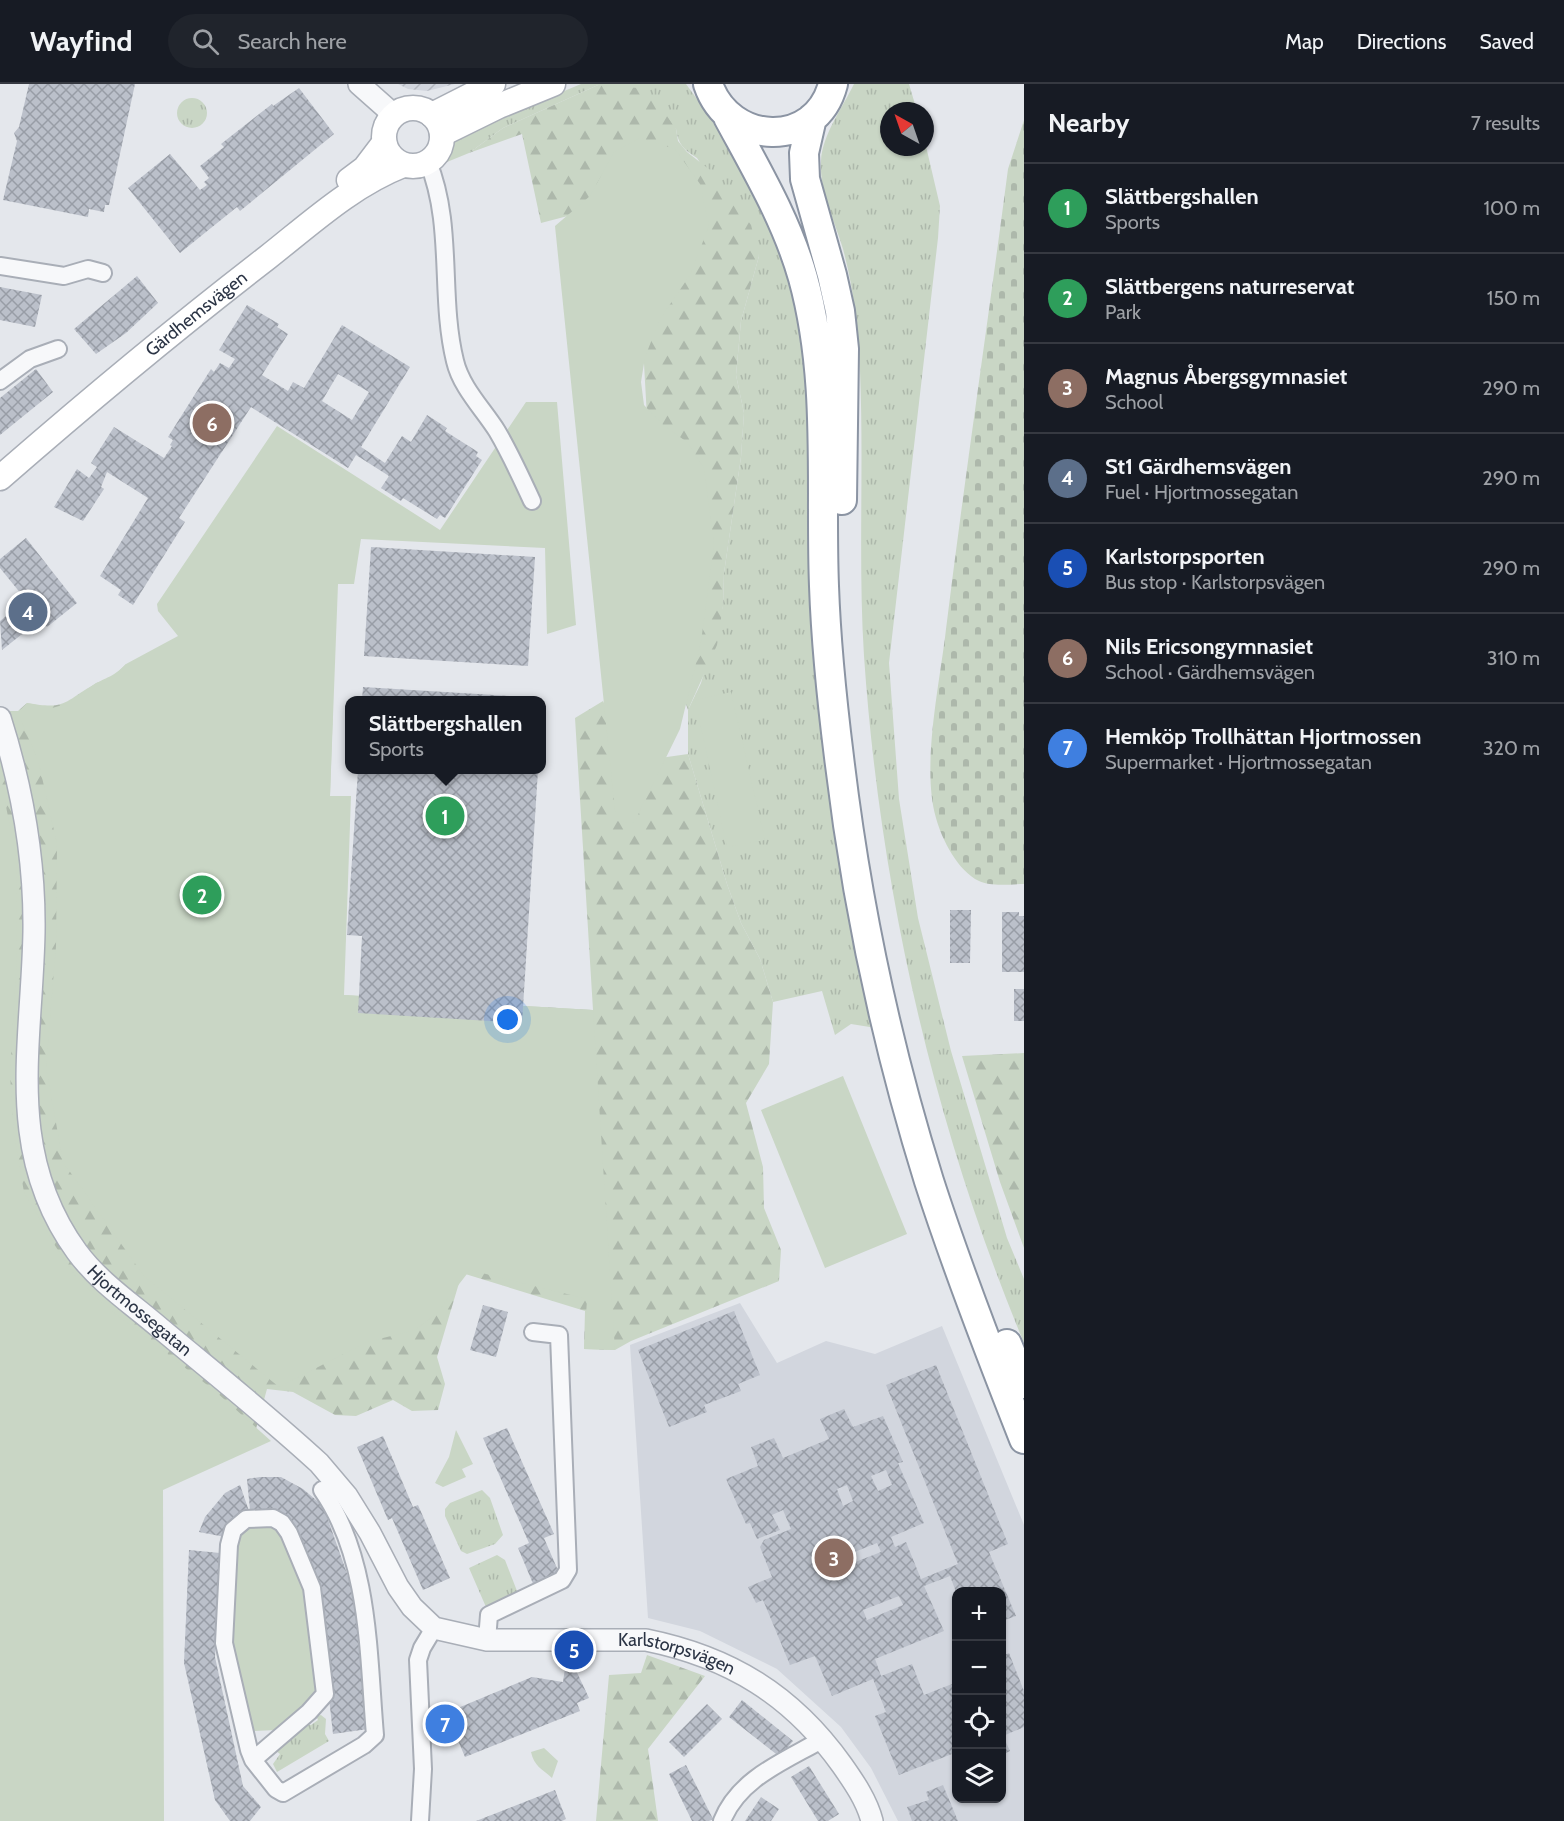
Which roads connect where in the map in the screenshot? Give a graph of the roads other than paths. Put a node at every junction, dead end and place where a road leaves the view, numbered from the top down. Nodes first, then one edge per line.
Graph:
1 (359, 84) edge
2 (493, 84) edge
3 (553, 84) edge
4 (708, 84) edge
5 (832, 84) edge
6 (394, 115) junction
7 (728, 117) junction
8 (812, 118) junction
9 (437, 125) junction
10 (384, 142) junction
11 (428, 162) junction
12 (403, 165) junction
13 (0, 266) edge
14 (103, 273) dead end
15 (58, 350) dead end
16 (0, 381) edge
17 (0, 460) edge
18 (0, 478) edge
19 (532, 501) dead end
20 (0, 718) edge
21 (533, 1332) dead end
22 (1024, 1384) edge
23 (1024, 1439) edge
24 (322, 1490) dead end
25 (434, 1628) junction
26 (487, 1640) junction
27 (823, 1739) junction
28 (253, 1760) junction
29 (420, 1821) edge
30 (722, 1821) edge
31 (872, 1821) edge

1 - 6 street
2 - 9 main road
3 - 9 main road
4 - 7 highway
5 - 8 highway
6 - 9 main road
6 - 10 main road, Gärdhemsvägen
7 - 8 highway
7 - 23 highway
8 - 22 highway
9 - 11 main road
10 - 12 main road
10 - 17 main road, Gärdhemsvägen
11 - 12 main road, Gärdhemsvägen
11 - 19 street
12 - 18 main road, Gärdhemsvägen
13 - 14 street
15 - 16 street
20 - 25 street, Hjortmossegatan
21 - 26 street
24 - 28 street
25 - 26 street, Karlstorpsvägen
25 - 29 street
26 - 27 street, Karlstorpsvägen
27 - 30 street
27 - 31 street, Karlstorpsvägen
28 - 28 street

